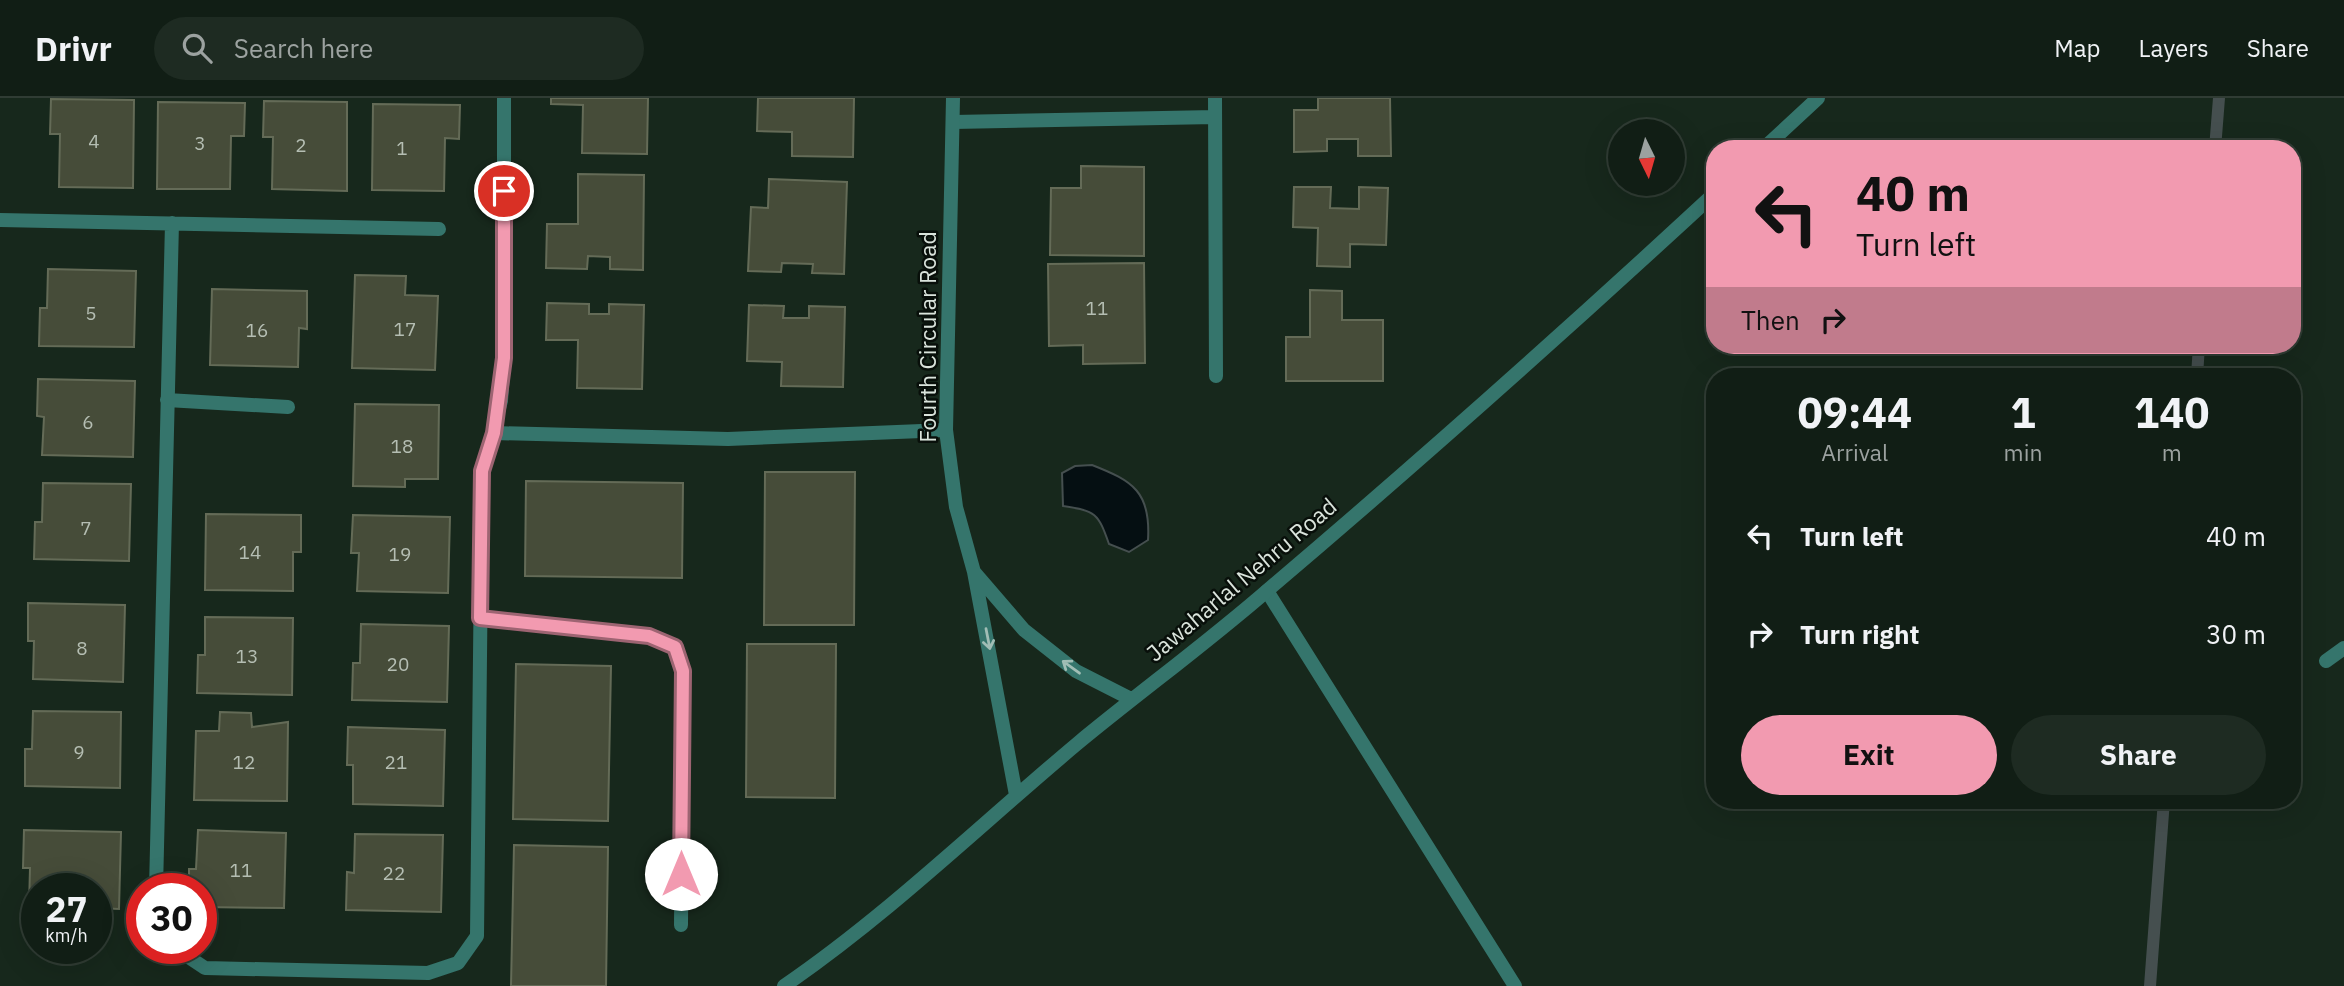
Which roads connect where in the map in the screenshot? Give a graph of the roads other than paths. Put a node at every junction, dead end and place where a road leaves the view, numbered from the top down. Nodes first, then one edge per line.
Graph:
1 (505, 98) edge
2 (953, 98) edge
3 (1215, 98) edge
4 (1818, 98) edge
5 (1214, 117) junction
6 (953, 122) junction
7 (1773, 140) edge
8 (1706, 201) edge
9 (0, 220) edge
10 (172, 223) junction
11 (439, 229) dead end
12 (1216, 376) dead end
13 (167, 400) junction
14 (288, 407) dead end
15 (946, 430) junction
16 (494, 433) junction
17 (974, 572) junction
18 (1267, 592) junction
19 (480, 618) junction
20 (2344, 648) edge
21 (2326, 661) dead end
22 (1131, 699) junction
23 (1016, 795) junction
24 (156, 873) edge
25 (681, 925) dead end
26 (199, 964) edge
27 (784, 986) edge
28 (1515, 986) edge

1 - 16 street
2 - 6 street, Fourth Circular Road
3 - 5 street
4 - 7 street
5 - 6 street
5 - 12 street
6 - 15 street, Fourth Circular Road
8 - 18 street, Jawaharlal Nehru Road
9 - 10 street
10 - 11 street
10 - 13 street
13 - 14 street
13 - 24 street
15 - 16 street
15 - 17 street, Fourth Circular Road
16 - 19 street
22 -> 17 street, Fourth Circular Road
17 -> 23 street, Fourth Circular Road
18 - 22 street, Jawaharlal Nehru Road
18 - 28 street
19 - 25 street
19 - 26 street
20 - 21 street
22 - 23 street, Jawaharlal Nehru Road
23 - 27 street, Jawaharlal Nehru Road

